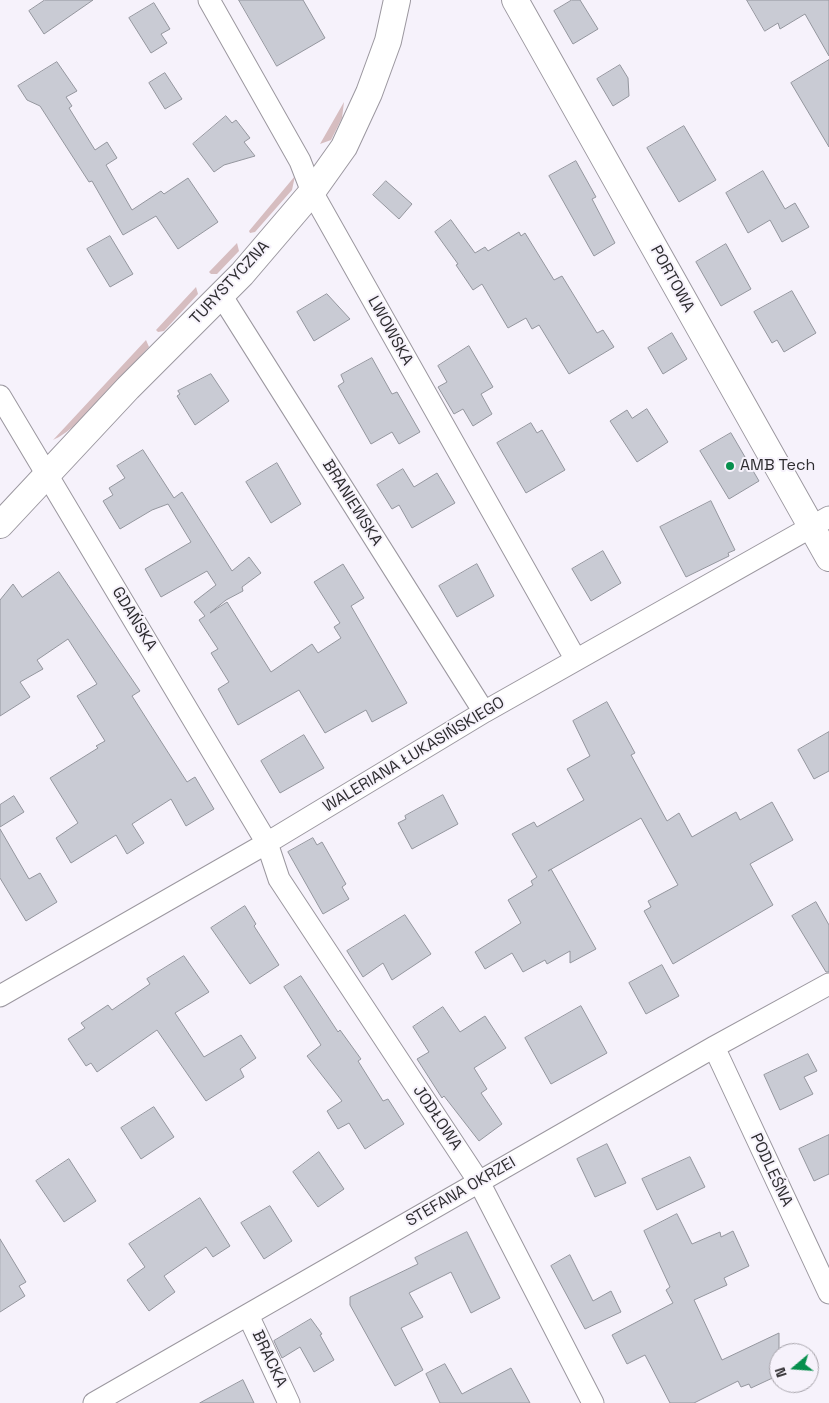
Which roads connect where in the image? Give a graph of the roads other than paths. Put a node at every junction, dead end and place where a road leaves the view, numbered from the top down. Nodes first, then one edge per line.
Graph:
1 (209, 0) edge
2 (398, 0) edge
3 (515, 0) edge
4 (312, 192) junction
5 (220, 295) junction
6 (0, 396) edge
7 (48, 473) junction
8 (820, 522) edge
9 (0, 525) edge
10 (829, 558) edge
11 (576, 660) junction
12 (484, 712) junction
13 (267, 843) junction
14 (829, 984) edge
15 (0, 996) edge
16 (714, 1047) junction
17 (480, 1182) junction
18 (829, 1293) edge
19 (248, 1315) junction
20 (94, 1403) edge
21 (289, 1403) edge
22 (593, 1403) edge

1 - 4 street, LWOWSKA
2 - 4 street, TURYSTYCZNA
3 - 8 street, PORTOWA
4 - 5 street, TURYSTYCZNA
4 - 11 street, LWOWSKA
5 - 7 street, TURYSTYCZNA
5 - 12 street, BRANIEWSKA
6 - 7 street, GDAŃSKA
7 - 9 street, TURYSTYCZNA
7 - 13 street, GDAŃSKA
8 - 10 street, PORTOWA
8 - 11 street, WALERIANA ŁUKASIŃSKIEGO
11 - 12 street, WALERIANA ŁUKASIŃSKIEGO
12 - 13 street, WALERIANA ŁUKASIŃSKIEGO
13 - 15 street, WALERIANA ŁUKASIŃSKIEGO
13 - 17 street, JODŁOWA
14 - 16 street, STEFANA OKRZEI
16 - 17 street, STEFANA OKRZEI
16 - 18 street, PODLEŚNA
17 - 19 street, STEFANA OKRZEI
17 - 22 street, JODŁOWA
19 - 20 street, STEFANA OKRZEI
19 - 21 street, BRACKA

